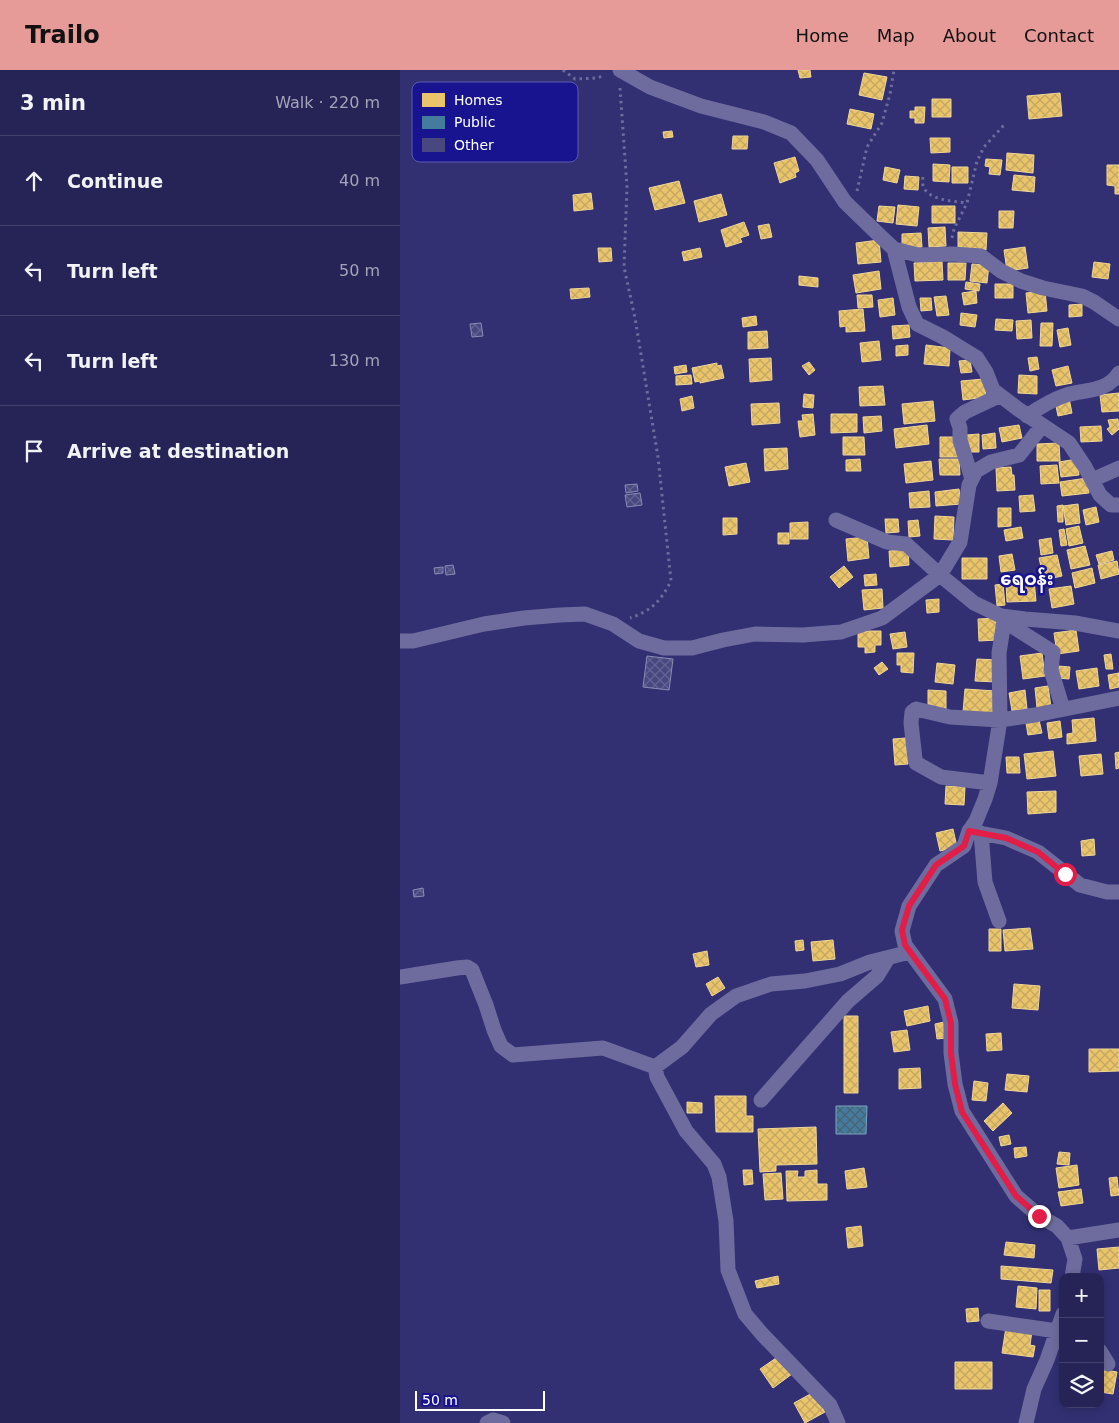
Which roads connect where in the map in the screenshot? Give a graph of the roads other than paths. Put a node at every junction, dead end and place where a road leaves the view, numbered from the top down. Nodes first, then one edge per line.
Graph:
1 (617, 74) edge
2 (894, 249) junction
3 (1119, 319) edge
4 (1119, 373) edge
5 (999, 396) junction
6 (1027, 416) junction
7 (1042, 426) junction
8 (1119, 468) edge
9 (972, 479) junction
10 (1092, 480) junction
11 (1119, 506) edge
12 (836, 520) dead end
13 (940, 575) junction
14 (1003, 619) junction
15 (1119, 631) edge
16 (400, 641) edge
17 (1119, 698) edge
18 (1063, 709) junction
19 (1000, 720) junction
20 (990, 783) junction
21 (975, 832) junction
22 (1119, 892) edge
23 (999, 921) dead end
24 (910, 952) junction
25 (888, 958) junction
26 (400, 977) edge
27 (655, 1067) junction
28 (761, 1100) dead end
29 (1119, 1230) edge
30 (1068, 1238) junction
31 (1073, 1273) edge
32 (1062, 1318) edge
33 (988, 1321) dead end
34 (1057, 1331) junction
35 (487, 1423) edge
36 (503, 1423) edge
37 (838, 1423) edge
38 (1026, 1423) edge

1 - 2 street
2 - 3 street
2 - 5 street
4 - 6 street
5 - 6 street
5 - 9 street
6 - 7 street
7 - 9 street
7 - 10 street
8 - 10 street
9 - 13 street
10 - 11 street
12 - 13 street
13 - 14 street
13 - 16 street
14 - 15 street
14 - 18 street
14 - 19 street
17 - 18 street
18 - 19 street
19 - 20 street
19 - 20 street
20 - 21 street
21 - 22 street
21 - 23 street
21 - 24 street
24 - 25 street
24 - 30 street
25 - 27 street
25 - 28 street
26 - 27 street
27 - 37 street
29 - 30 street
30 - 31 street
32 - 34 street
33 - 34 street
34 - 38 street
35 - 36 street

